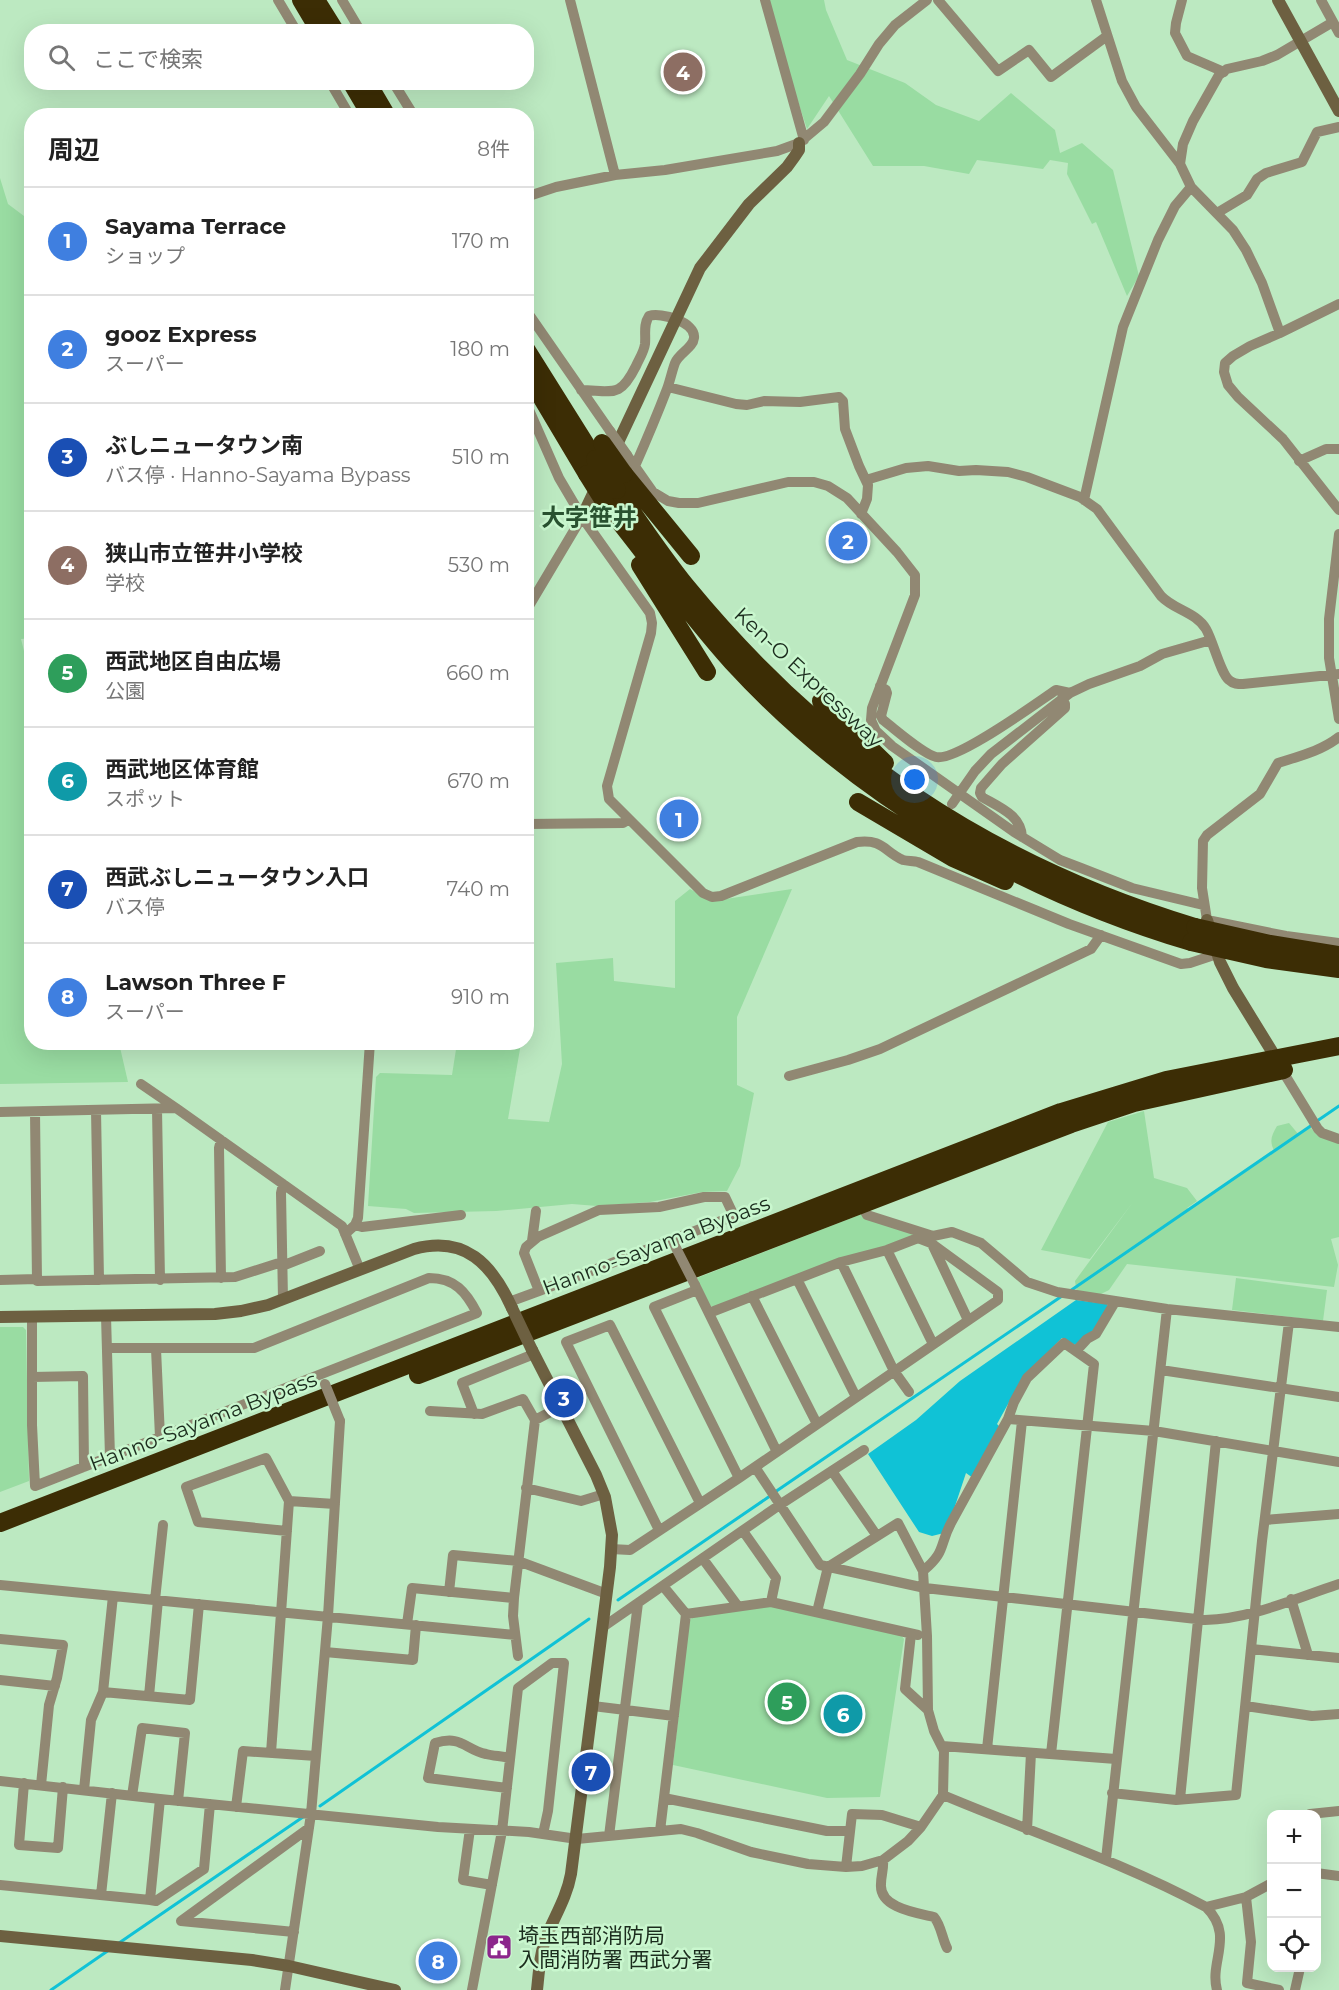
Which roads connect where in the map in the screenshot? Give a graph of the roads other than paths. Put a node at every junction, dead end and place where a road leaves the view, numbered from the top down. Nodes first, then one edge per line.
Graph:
1 (278, 0) edge
2 (301, 0) edge
3 (316, 0) edge
4 (342, 0) edge
5 (570, 0) edge
6 (765, 0) edge
7 (927, 0) edge
8 (938, 0) edge
9 (1096, 0) edge
10 (1182, 0) edge
11 (1278, 0) edge
12 (1321, 0) edge
13 (1333, 22) junction
14 (292, 24) edge
15 (315, 24) edge
16 (331, 24) edge
17 (356, 24) edge
18 (1339, 33) edge
19 (1107, 36) junction
20 (1300, 40) junction
21 (1224, 72) junction
22 (335, 90) edge
23 (356, 90) edge
24 (372, 90) edge
25 (398, 90) edge
26 (345, 108) edge
27 (366, 108) edge
28 (382, 108) edge
29 (409, 108) edge
30 (1339, 111) edge
31 (1339, 126) edge
32 (802, 141) junction
33 (1180, 164) junction
34 (615, 175) junction
35 (1191, 187) junction
36 (534, 194) edge
37 (1218, 213) junction
38 (1339, 304) edge
39 (677, 320) junction
40 (534, 322) edge
41 (1280, 333) junction
42 (534, 359) edge
43 (534, 381) edge
44 (668, 387) junction
45 (581, 390) junction
46 (534, 421) edge
47 (1339, 449) edge
48 (598, 452) junction
49 (1299, 461) junction
50 (867, 480) junction
51 (621, 484) junction
52 (1084, 500) junction
53 (1339, 509) edge
54 (861, 514) junction
55 (582, 517) junction
56 (1339, 534) edge
57 (691, 556) dead end
58 (534, 598) edge
59 (1211, 640) junction
60 (706, 672) dead end
61 (1335, 675) edge
62 (880, 686) junction
63 (1066, 696) junction
64 (821, 701) dead end
65 (1339, 719) edge
66 (1339, 737) edge
67 (959, 793) junction
68 (858, 802) dead end
69 (952, 804) dead end
70 (628, 820) junction
71 (534, 824) edge
72 (1022, 837) junction
73 (925, 851) dead end
74 (1006, 851) junction
75 (918, 862) junction
76 (1203, 905) junction
77 (1198, 930) junction
78 (1158, 932) junction
79 (1101, 935) junction
80 (1339, 943) edge
81 (1217, 954) junction
82 (1339, 955) edge
83 (1339, 969) edge
84 (1339, 1046) edge
85 (369, 1050) edge
86 (1339, 1059) edge
87 (1279, 1065) junction
88 (789, 1076) dead end
89 (141, 1084) dead end
90 (176, 1108) junction
91 (158, 1109) junction
92 (96, 1110) junction
93 (0, 1112) edge
94 (35, 1112) junction
95 (1339, 1139) edge
96 (221, 1140) junction
97 (283, 1184) junction
98 (861, 1204) junction
99 (536, 1211) dead end
100 (461, 1215) dead end
101 (355, 1225) junction
102 (345, 1234) junction
103 (532, 1241) junction
104 (673, 1243) junction
105 (931, 1243) junction
106 (887, 1250) junction
107 (320, 1251) dead end
108 (841, 1262) junction
109 (282, 1264) junction
110 (360, 1270) junction
111 (221, 1278) junction
112 (37, 1279) junction
113 (797, 1279) junction
114 (0, 1280) edge
115 (99, 1280) junction
116 (160, 1280) junction
117 (696, 1288) junction
118 (539, 1291) junction
119 (752, 1296) junction
120 (284, 1299) junction
121 (1115, 1302) junction
122 (510, 1305) junction
123 (1167, 1309) junction
124 (709, 1313) junction
125 (32, 1316) junction
126 (106, 1316) junction
127 (0, 1317) edge
128 (968, 1320) junction
129 (1289, 1322) junction
130 (1339, 1328) edge
131 (933, 1344) junction
132 (107, 1348) junction
133 (156, 1349) junction
134 (1076, 1351) junction
135 (533, 1352) junction
136 (1161, 1370) junction
137 (894, 1371) junction
138 (32, 1377) junction
139 (322, 1379) junction
140 (1281, 1388) junction
141 (909, 1392) dead end
142 (856, 1397) junction
143 (1339, 1397) edge
144 (560, 1407) junction
145 (430, 1411) dead end
146 (474, 1414) junction
147 (1008, 1419) junction
148 (535, 1420) junction
149 (1022, 1421) junction
150 (817, 1424) junction
151 (1087, 1426) junction
152 (1154, 1431) junction
153 (160, 1437) junction
154 (1216, 1441) junction
155 (864, 1450) dead end
156 (1273, 1450) junction
157 (777, 1452) junction
158 (110, 1457) junction
159 (1339, 1462) edge
160 (84, 1467) junction
161 (755, 1467) junction
162 (831, 1472) junction
163 (739, 1478) junction
164 (526, 1488) junction
165 (604, 1494) junction
166 (289, 1501) junction
167 (779, 1502) junction
168 (700, 1503) junction
169 (335, 1504) junction
170 (1339, 1514) edge
171 (1265, 1520) junction
172 (0, 1523) edge
173 (163, 1525) dead end
174 (659, 1530) junction
175 (743, 1531) junction
176 (287, 1532) junction
177 (0, 1536) edge
178 (877, 1536) junction
179 (611, 1549) junction
180 (703, 1560) junction
181 (518, 1561) junction
182 (828, 1567) junction
183 (923, 1571) junction
184 (1339, 1584) edge
185 (0, 1585) edge
186 (663, 1586) junction
187 (925, 1588) junction
188 (449, 1592) junction
189 (607, 1594) junction
190 (113, 1596) junction
191 (1003, 1597) junction
192 (514, 1598) junction
193 (1291, 1599) junction
194 (157, 1600) junction
195 (771, 1602) junction
196 (638, 1603) junction
197 (199, 1604) junction
198 (1067, 1604) junction
199 (737, 1605) junction
200 (1133, 1611) junction
201 (1255, 1611) junction
202 (281, 1612) junction
203 (817, 1612) junction
204 (686, 1614) junction
205 (328, 1616) junction
206 (1200, 1619) junction
207 (411, 1624) junction
208 (603, 1627) junction
209 (911, 1634) junction
210 (515, 1635) junction
211 (927, 1636) junction
212 (0, 1639) edge
213 (1251, 1649) junction
214 (325, 1652) junction
215 (1308, 1655) junction
216 (518, 1656) dead end
217 (1339, 1658) edge
218 (0, 1680) edge
219 (55, 1686) junction
220 (103, 1692) junction
221 (149, 1696) junction
222 (593, 1706) junction
223 (1246, 1706) junction
224 (625, 1709) junction
225 (928, 1710) junction
226 (1339, 1714) edge
227 (674, 1716) junction
228 (942, 1746) junction
229 (987, 1749) junction
230 (271, 1753) junction
231 (1030, 1753) junction
232 (1051, 1754) junction
233 (316, 1756) junction
234 (510, 1758) junction
235 (1116, 1759) junction
236 (0, 1781) edge
237 (24, 1783) junction
238 (41, 1785) junction
239 (63, 1787) junction
240 (507, 1788) junction
241 (84, 1790) junction
242 (112, 1793) junction
243 (1112, 1794) junction
244 (943, 1795) junction
245 (132, 1796) junction
246 (664, 1797) junction
247 (160, 1799) junction
248 (1180, 1799) junction
249 (178, 1801) junction
250 (210, 1804) junction
251 (236, 1806) junction
252 (1339, 1811) edge
253 (1321, 1813) edge
254 (311, 1814) junction
255 (921, 1827) junction
256 (309, 1828) junction
257 (470, 1829) junction
258 (1027, 1830) junction
259 (502, 1831) junction
260 (660, 1831) junction
261 (850, 1831) junction
262 (543, 1834) junction
263 (609, 1836) junction
264 (577, 1839) junction
265 (1106, 1859) junction
266 (883, 1860) junction
267 (846, 1868) junction
268 (1321, 1873) edge
269 (1339, 1875) edge
270 (0, 1885) edge
271 (492, 1885) junction
272 (1267, 1886) edge
273 (101, 1895) junction
274 (1246, 1897) junction
275 (150, 1900) junction
276 (1206, 1907) junction
277 (294, 1932) junction
278 (0, 1936) edge
279 (947, 1948) dead end
280 (289, 1966) junction
281 (1299, 1972) edge
282 (285, 1990) edge
283 (395, 1990) edge
284 (472, 1990) edge
285 (537, 1990) edge
286 (1216, 1990) edge
287 (1279, 1990) edge
288 (1295, 1990) edge

1 - 14 street
2 - 15 highway
3 - 16 highway
4 - 17 street
5 - 34 street
6 - 32 street
7 - 32 street
8 - 19 street
9 - 19 street
10 - 21 street
11 - 20 street
12 - 13 street
13 - 18 street
13 - 20 street
19 - 33 street
20 - 21 street
20 - 30 street
21 - 33 street
22 - 26 street
23 - 27 highway
24 - 28 highway
25 - 29 street
31 - 37 street
32 - 34 street
32 - 39 street
33 - 35 street
34 - 36 street
35 - 37 street
35 - 52 street
37 - 41 street
38 - 41 street
39 - 44 street
39 - 45 street
39 - 55 street
40 - 45 street
41 - 49 street
42 - 48 highway, Ken-O Expressway
43 - 48 highway, Ken-O Expressway
44 - 50 street
44 - 51 street
45 - 48 street
46 - 55 street
47 - 49 street
48 - 51 highway, Ken-O Expressway, bridge
48 - 51 highway, bridge
48 - 51 street, bridge
49 - 53 street
50 - 52 street
50 - 54 street
51 - 54 street
51 - 57 highway
51 - 60 highway
51 - 74 highway, Ken-O Expressway
51 - 78 highway, Ken-O Expressway
52 - 59 street
54 - 62 street
55 - 58 street
55 - 70 street
56 - 61 street
59 - 61 street
59 - 63 street
61 - 65 street
62 - 63 street
62 - 67 street
63 - 67 street
63 - 72 street
64 - 74 highway
66 - 76 street
67 - 69 street
67 - 72 street
68 - 78 highway
70 - 71 street
70 - 75 street
72 - 76 street
73 - 75 street
74 - 77 highway, Ken-O Expressway
75 - 79 street
76 - 77 street
77 - 78 highway, Ken-O Expressway
77 - 80 street
77 - 81 street
77 - 82 highway, Ken-O Expressway, bridge
77 - 83 highway, Ken-O Expressway, bridge
79 - 81 street
79 - 88 street
81 - 87 street
84 - 87 highway, Hanno-Sayama Bypass
85 - 101 street
86 - 87 highway, Hanno-Sayama Bypass
87 - 95 street
87 - 98 highway, Hanno-Sayama Bypass
87 - 172 highway, Hanno-Sayama Bypass
89 - 90 street
90 - 91 street
90 - 96 street
91 - 92 street
91 - 116 street
92 - 94 street
92 - 115 street
93 - 94 street
94 - 112 street
96 - 97 street
96 - 111 street
97 - 102 street
97 - 109 street
98 - 121 street
98 - 177 highway, Hanno-Sayama Bypass
99 - 103 street
100 - 101 street
101 - 102 street
102 - 110 street
103 - 104 street
103 - 118 street
104 - 117 street, bridge
104 - 118 street
105 - 106 street
105 - 128 street
105 - 128 street
106 - 108 street
106 - 131 street
107 - 109 street
108 - 113 street
108 - 137 street
109 - 111 street
109 - 120 street
110 - 120 street
110 - 122 street
111 - 116 street
112 - 114 street
112 - 115 street
113 - 119 street
113 - 142 street
115 - 116 street
117 - 124 street
117 - 163 street
118 - 122 street
119 - 124 street
119 - 150 street
120 - 126 street
121 - 123 street
121 - 134 street
122 - 135 street, bridge
123 - 129 street
123 - 136 street
124 - 157 street
125 - 126 street
125 - 127 street
125 - 138 street
126 - 132 street
128 - 131 street
129 - 130 street
129 - 140 street
131 - 137 street
132 - 133 street
132 - 158 street
133 - 139 street
133 - 153 street
134 - 147 street
134 - 151 street
135 - 144 street
135 - 146 street
136 - 140 street
136 - 152 street
137 - 141 street
137 - 142 street
138 - 160 street
138 - 160 street
139 - 153 street
139 - 169 street, bridge
140 - 143 street
140 - 156 street
142 - 150 street
144 - 148 street
144 - 165 street
145 - 146 street
146 - 148 street
147 - 149 street
147 - 183 street
148 - 164 street
149 - 151 street
149 - 191 street
150 - 157 street
151 - 152 street
151 - 198 street
152 - 154 street
152 - 200 street
153 - 158 street
154 - 156 street
154 - 206 street
155 - 162 street
156 - 159 street
156 - 171 street
157 - 161 street
158 - 160 street
161 - 163 street
161 - 167 street
162 - 167 street
162 - 178 street
163 - 168 street
164 - 165 street
164 - 181 street
165 - 179 street
166 - 169 street
166 - 176 street
166 - 176 street
167 - 175 street
167 - 182 street
168 - 174 street
168 - 174 street
169 - 205 street
170 - 171 street
171 - 201 street
173 - 194 street
174 - 179 street
175 - 180 street
175 - 195 street
176 - 202 street
178 - 182 street
178 - 183 street
179 - 189 street
180 - 186 street
180 - 199 street
181 - 188 street
181 - 189 street
181 - 192 street
182 - 187 street
182 - 203 street
183 - 187 street
184 - 193 street
185 - 190 street
186 - 196 street
186 - 204 street
187 - 191 street
187 - 211 street
188 - 192 street
188 - 207 street
189 - 208 street
190 - 194 street
190 - 220 street
191 - 198 street
191 - 229 street
192 - 210 street
193 - 201 street
193 - 215 street
194 - 197 street
194 - 221 street
195 - 199 street
195 - 203 street
196 - 208 street
196 - 224 street
197 - 202 street
197 - 221 street
198 - 200 street
198 - 232 street
199 - 204 street
200 - 206 street
200 - 235 street
201 - 206 street
201 - 213 street
202 - 205 street
202 - 230 street
203 - 209 street
204 - 227 street
205 - 207 street
205 - 214 street
206 - 248 street
207 - 210 street
207 - 214 street
208 - 222 street
209 - 211 street
209 - 225 street
210 - 216 street
211 - 225 street
212 - 219 street
213 - 215 street
213 - 223 street
214 - 233 street
215 - 217 street
218 - 219 street
219 - 238 street
220 - 221 street
220 - 241 street
222 - 224 street
222 - 264 street
223 - 226 street
223 - 248 street
224 - 227 street
224 - 263 street
225 - 228 street
227 - 246 street
228 - 229 street
228 - 244 street
229 - 231 street
230 - 233 street
230 - 251 street
231 - 232 street
231 - 258 street
232 - 235 street
233 - 254 street
234 - 240 street
234 - 240 street
234 - 262 street
235 - 243 street
236 - 237 street
237 - 238 street
237 - 239 street
238 - 239 street
239 - 241 street
240 - 259 street
241 - 242 street
242 - 245 street
242 - 273 street
243 - 248 street
243 - 265 street
244 - 255 street
244 - 258 street
245 - 247 street
245 - 249 street
246 - 260 street
246 - 261 street
247 - 249 street
247 - 275 street
249 - 250 street
250 - 251 street
250 - 275 street
251 - 254 street
252 - 253 street
254 - 256 street
254 - 257 street
255 - 261 street
255 - 266 street
256 - 277 street
256 - 277 street
257 - 259 street
257 - 271 street
258 - 265 street
259 - 262 street
259 - 271 street
260 - 263 street
260 - 267 street
261 - 267 street
262 - 264 street
263 - 264 street
264 - 285 street
265 - 276 street
266 - 267 street
266 - 279 street
268 - 269 street
270 - 273 street
271 - 284 street
272 - 274 street
273 - 275 street
274 - 276 street
274 - 287 street
276 - 286 street
277 - 280 street
278 - 280 street
280 - 282 street
280 - 283 street
281 - 288 street

